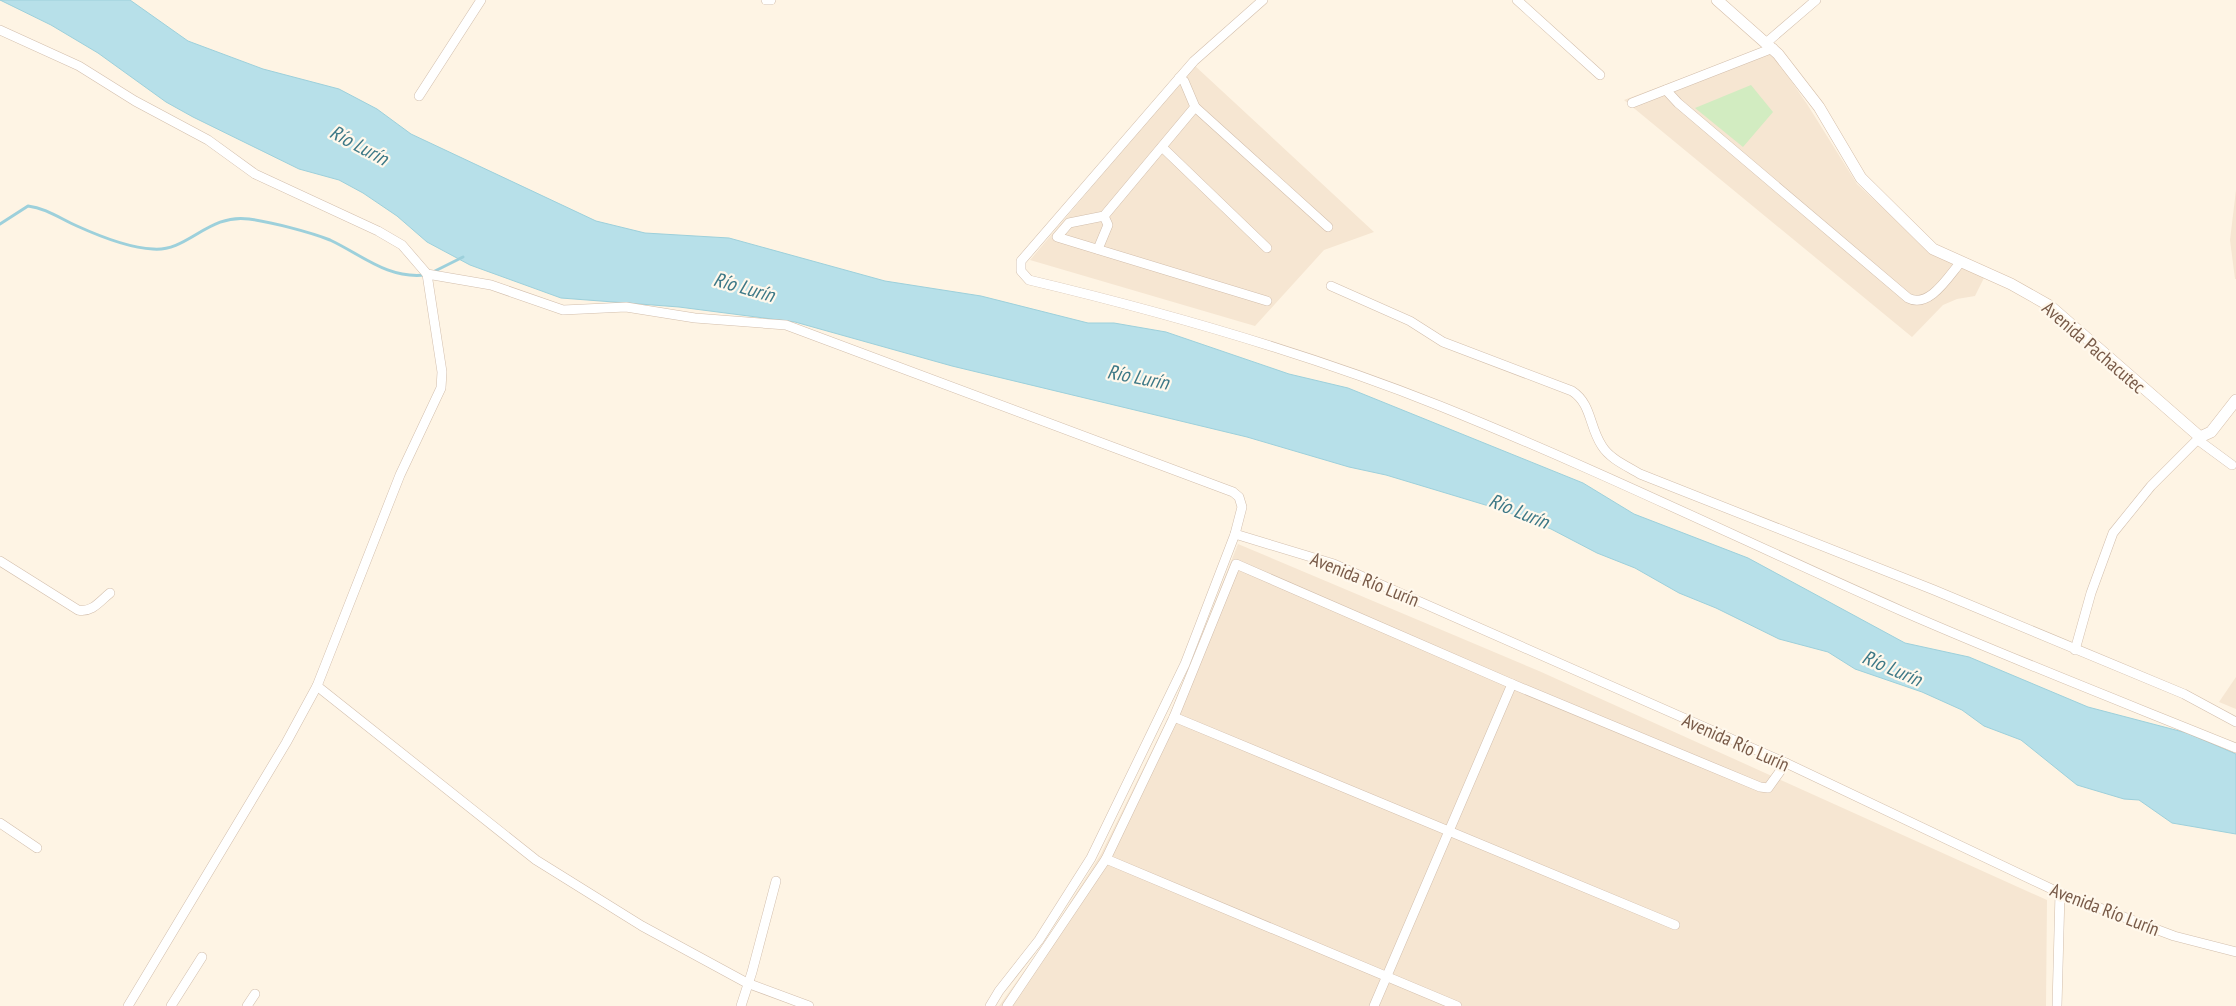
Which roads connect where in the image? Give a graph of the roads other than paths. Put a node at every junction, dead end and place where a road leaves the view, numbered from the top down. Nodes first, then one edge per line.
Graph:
1 (482, 0) edge
2 (766, 0) edge
3 (771, 0) edge
4 (1263, 0) edge
5 (1517, 0) edge
6 (1717, 0) edge
7 (1816, 0) edge
8 (0, 30) edge
9 (1769, 46) junction
10 (1600, 75) dead end
11 (1179, 78) junction
12 (1666, 90) junction
13 (419, 96) dead end
14 (1632, 102) dead end
15 (1195, 107) junction
16 (1162, 147) junction
17 (1104, 216) junction
18 (1328, 227) dead end
19 (1268, 248) dead end
20 (1098, 249) junction
21 (1960, 263) junction
22 (427, 274) junction
23 (1331, 286) dead end
24 (1267, 302) dead end
25 (2236, 400) edge
26 (2199, 438) junction
27 (2232, 465) dead end
28 (1235, 534) junction
29 (0, 560) edge
30 (110, 593) dead end
31 (2075, 650) junction
32 (1512, 684) junction
33 (318, 686) junction
34 (1174, 717) junction
35 (2236, 722) edge
36 (2236, 748) edge
37 (1786, 764) junction
38 (0, 823) edge
39 (1449, 831) junction
40 (37, 848) dead end
41 (1106, 859) junction
42 (776, 882) dead end
43 (2060, 893) junction
44 (1675, 925) dead end
45 (2236, 952) edge
46 (202, 957) dead end
47 (1387, 976) junction
48 (747, 982) junction
49 (255, 994) dead end
50 (128, 1006) edge
51 (171, 1006) edge
52 (247, 1006) edge
53 (740, 1006) edge
54 (809, 1006) edge
55 (990, 1006) edge
56 (1007, 1006) edge
57 (1374, 1006) edge
58 (1457, 1006) edge
59 (2057, 1006) edge

1 - 13 street
2 - 3 street
4 - 11 street
5 - 10 street
6 - 9 main road, Avenida Pachacutec
7 - 9 street
8 - 22 street
9 - 12 street
9 - 21 main road, Avenida Pachacutec
11 - 15 street
11 - 36 street
12 - 14 street
12 - 21 street
15 - 16 street
15 - 18 street
16 - 17 street
16 - 19 street
17 - 20 street
17 - 20 street
20 - 24 street
21 - 26 main road, Avenida Pachacutec
22 - 28 street
22 - 33 street
23 - 31 street
25 - 26 main road
26 - 27 street
26 - 31 street
28 - 37 street, Avenida Río Lurín
28 - 55 street
29 - 30 street
31 - 35 street
32 - 34 street
32 - 37 street
32 - 39 street
33 - 48 street
33 - 50 street
34 - 39 street
34 - 41 street
37 - 43 street, Avenida Río Lurín
38 - 40 street
39 - 44 street
39 - 47 street
41 - 47 street
41 - 56 street
42 - 48 street
43 - 45 street, Avenida Río Lurín
43 - 59 street
46 - 51 street
47 - 57 street
47 - 58 street
48 - 53 street
48 - 54 street
49 - 52 street

